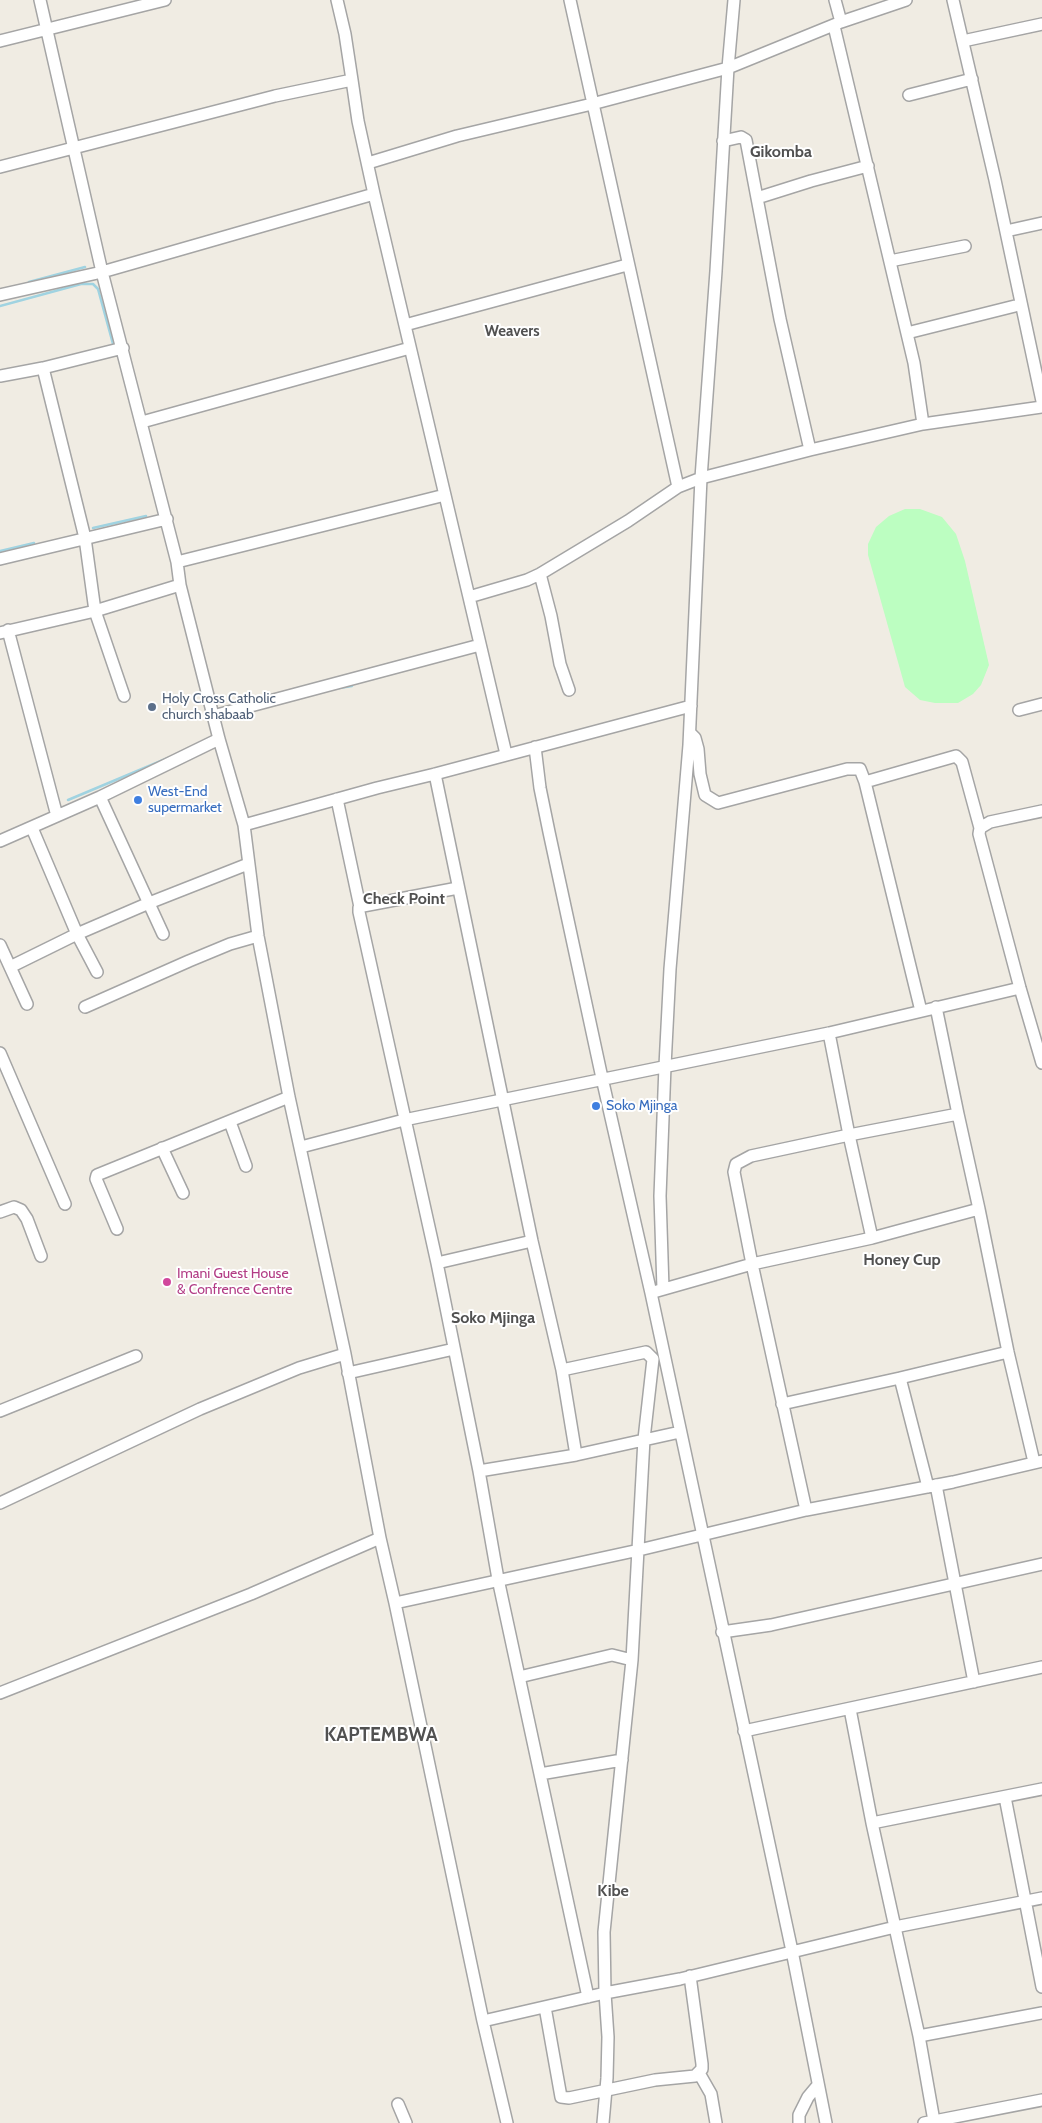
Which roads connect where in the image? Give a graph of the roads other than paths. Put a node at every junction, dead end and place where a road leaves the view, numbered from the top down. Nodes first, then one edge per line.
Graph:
1 (40, 0) edge
2 (165, 0) edge
3 (337, 0) edge
4 (570, 0) edge
5 (734, 0) edge
6 (835, 0) edge
7 (906, 0) edge
8 (953, 0) edge
9 (837, 24) junction
10 (1042, 24) edge
11 (48, 30) junction
12 (0, 41) edge
13 (963, 41) junction
14 (728, 68) junction
15 (972, 79) junction
16 (352, 80) junction
17 (910, 95) dead end
18 (592, 104) junction
19 (723, 141) junction
20 (73, 150) junction
21 (368, 163) junction
22 (868, 166) junction
23 (0, 167) edge
24 (374, 194) junction
25 (757, 198) junction
26 (1042, 224) edge
27 (1006, 232) junction
28 (965, 246) dead end
29 (890, 261) junction
30 (628, 265) junction
31 (102, 272) junction
32 (0, 295) edge
33 (1015, 306) dead end
34 (404, 325) junction
35 (907, 333) junction
36 (123, 348) junction
37 (410, 348) junction
38 (43, 368) junction
39 (0, 376) edge
40 (1042, 401) edge
41 (1042, 407) edge
42 (142, 422) junction
43 (923, 424) junction
44 (810, 450) junction
45 (701, 478) junction
46 (678, 487) junction
47 (445, 495) junction
48 (166, 519) junction
49 (85, 538) junction
50 (0, 559) edge
51 (178, 562) junction
52 (540, 574) junction
53 (180, 585) junction
54 (469, 597) junction
55 (95, 611) junction
56 (4, 632) edge
57 (480, 645) junction
58 (569, 690) dead end
59 (124, 696) dead end
60 (1042, 704) edge
61 (690, 706) junction
62 (1019, 710) dead end
63 (213, 716) junction
64 (690, 733) junction
65 (219, 739) junction
66 (535, 747) junction
67 (506, 754) junction
68 (435, 774) junction
69 (865, 782) junction
70 (100, 796) junction
71 (337, 799) junction
72 (1042, 811) edge
73 (57, 816) junction
74 (244, 825) junction
75 (32, 828) junction
76 (980, 828) junction
77 (0, 841) edge
78 (248, 864) junction
79 (458, 888) junction
80 (149, 903) junction
81 (360, 907) junction
82 (77, 934) junction
83 (163, 934) dead end
84 (258, 936) junction
85 (0, 944) edge
86 (10, 967) junction
87 (97, 972) dead end
88 (1020, 988) junction
89 (27, 1004) dead end
90 (86, 1007) dead end
91 (936, 1007) junction
92 (921, 1010) junction
93 (829, 1033) junction
94 (0, 1053) edge
95 (1042, 1063) edge
96 (665, 1066) junction
97 (602, 1078) junction
98 (289, 1097) junction
99 (504, 1100) junction
100 (958, 1114) junction
101 (404, 1120) junction
102 (230, 1122) junction
103 (849, 1135) junction
104 (301, 1147) junction
105 (162, 1148) junction
106 (246, 1166) dead end
107 (182, 1193) dead end
108 (65, 1204) dead end
109 (979, 1209) junction
110 (0, 1212) edge
111 (116, 1229) dead end
112 (872, 1238) junction
113 (532, 1241) junction
114 (41, 1256) dead end
115 (437, 1263) junction
116 (752, 1264) junction
117 (663, 1289) junction
118 (651, 1293) junction
119 (454, 1348) junction
120 (1008, 1352) junction
121 (345, 1354) junction
122 (136, 1356) dead end
123 (562, 1370) junction
124 (348, 1373) junction
125 (900, 1378) junction
126 (782, 1404) junction
127 (0, 1411) edge
128 (680, 1432) junction
129 (644, 1439) junction
130 (576, 1455) junction
131 (1038, 1462) edge
132 (479, 1471) junction
133 (932, 1486) junction
134 (0, 1503) edge
135 (806, 1510) junction
136 (702, 1535) junction
137 (380, 1538) junction
138 (639, 1550) junction
139 (1042, 1564) edge
140 (498, 1579) junction
141 (954, 1583) junction
142 (396, 1603) junction
143 (722, 1632) junction
144 (632, 1660) junction
145 (1042, 1667) edge
146 (519, 1677) junction
147 (974, 1682) junction
148 (0, 1693) edge
149 (850, 1709) junction
150 (744, 1731) junction
151 (622, 1760) junction
152 (540, 1774) junction
153 (1042, 1790) edge
154 (1005, 1797) junction
155 (872, 1823) junction
156 (1042, 1898) edge
157 (1026, 1902) junction
158 (895, 1927) junction
159 (792, 1951) junction
160 (690, 1976) junction
161 (1042, 1987) edge
162 (605, 1993) junction
163 (588, 1997) junction
164 (544, 2007) junction
165 (1042, 2013) edge
166 (483, 2021) junction
167 (919, 2036) junction
168 (699, 2073) junction
169 (818, 2085) junction
170 (606, 2089) junction
171 (1042, 2100) edge
172 (398, 2104) dead end
173 (929, 2122) edge
174 (406, 2123) edge
175 (507, 2123) edge
176 (603, 2123) edge
177 (716, 2123) edge
178 (799, 2123) edge
179 (826, 2123) edge

1 - 11 street
2 - 11 street
3 - 16 street
4 - 18 street
5 - 14 street
6 - 9 street
7 - 9 street
8 - 13 street
9 - 14 street
9 - 22 street
10 - 13 street
11 - 12 street
11 - 20 street
13 - 15 street
14 - 18 street
14 - 19 street
15 - 17 street
15 - 27 street
16 - 20 street
16 - 21 street
18 - 21 street
18 - 30 street
19 - 25 street
19 - 45 street
20 - 23 street
20 - 31 street
21 - 24 street
22 - 25 street
22 - 29 street
24 - 31 street
24 - 34 street
25 - 44 street
26 - 27 street
27 - 40 street
28 - 29 street
29 - 35 street
30 - 34 street
30 - 46 street
31 - 32 street
31 - 36 street
33 - 35 street
34 - 37 street
35 - 43 street
36 - 38 street
36 - 42 street
37 - 42 street
37 - 47 street
38 - 39 street
38 - 49 street
41 - 43 street
42 - 48 street
43 - 44 street
44 - 45 street
45 - 46 street
45 - 61 street
46 - 52 street
47 - 51 street
47 - 54 street
48 - 49 street
48 - 51 street
49 - 50 street
49 - 55 street
51 - 53 street
52 - 54 street
52 - 58 street
53 - 55 street
53 - 63 street
54 - 57 street
55 - 56 street
55 - 59 street
56 - 73 street
57 - 63 street
57 - 67 street
60 - 62 street
61 - 64 street
61 - 66 street
63 - 65 street
64 - 69 street
64 - 96 street
65 - 70 street
65 - 74 street
66 - 67 street
66 - 97 street
67 - 68 street
68 - 71 street
68 - 79 street
69 - 76 street
69 - 92 street
70 - 73 street
70 - 80 street
71 - 74 street
71 - 81 street
72 - 76 street
73 - 75 street
74 - 78 street
75 - 77 street
75 - 82 street
76 - 88 street
78 - 80 street
78 - 84 street
79 - 81 street
79 - 99 street
80 - 82 street
80 - 83 street
81 - 101 street
82 - 86 street
82 - 87 street
84 - 90 street
84 - 98 street
85 - 86 street
86 - 89 street
88 - 91 street
88 - 95 street
91 - 92 street
91 - 100 street
92 - 93 street
93 - 96 street
93 - 103 street
94 - 108 street
96 - 97 street
96 - 117 street
97 - 99 street
97 - 118 street
98 - 102 street
98 - 104 street
99 - 101 street
99 - 113 street
100 - 103 street
100 - 109 street
101 - 104 street
101 - 115 street
102 - 105 street
102 - 106 street
103 - 112 street
103 - 116 street
104 - 121 street
105 - 107 street
105 - 111 street
109 - 112 street
109 - 120 street
110 - 114 street
112 - 116 street
113 - 115 street
113 - 123 street
115 - 119 street
116 - 117 street
116 - 126 street
117 - 118 street
118 - 128 street
119 - 124 street
119 - 132 street
120 - 125 street
120 - 131 street
121 - 124 street
121 - 134 street
122 - 127 street
123 - 129 street
123 - 130 street
124 - 137 street
125 - 126 street
125 - 133 street
126 - 135 street
128 - 129 street
128 - 136 street
129 - 130 street
129 - 138 street
130 - 132 street
131 - 133 street
132 - 140 street
133 - 135 street
133 - 141 street
135 - 136 street
136 - 138 street
136 - 143 street
137 - 142 street
137 - 148 street
138 - 140 street
138 - 144 street
139 - 141 street
140 - 142 street
140 - 146 street
141 - 143 street
141 - 147 street
142 - 166 street
143 - 150 street
144 - 146 street
144 - 151 street
145 - 147 street
146 - 152 street
147 - 149 street
149 - 150 street
149 - 155 street
150 - 159 street
151 - 152 street
151 - 162 street
152 - 163 street
153 - 154 street
154 - 155 street
154 - 157 street
155 - 158 street
156 - 157 street
157 - 158 street
157 - 161 street
158 - 159 street
158 - 167 street
159 - 160 street
159 - 169 street
160 - 162 street
160 - 168 street
162 - 163 street
162 - 170 street
163 - 164 street
164 - 166 street
164 - 170 street
165 - 167 street
166 - 175 street
167 - 173 street
168 - 170 street
168 - 177 street
169 - 178 street
169 - 179 street
170 - 176 street
171 - 173 street
172 - 174 street

